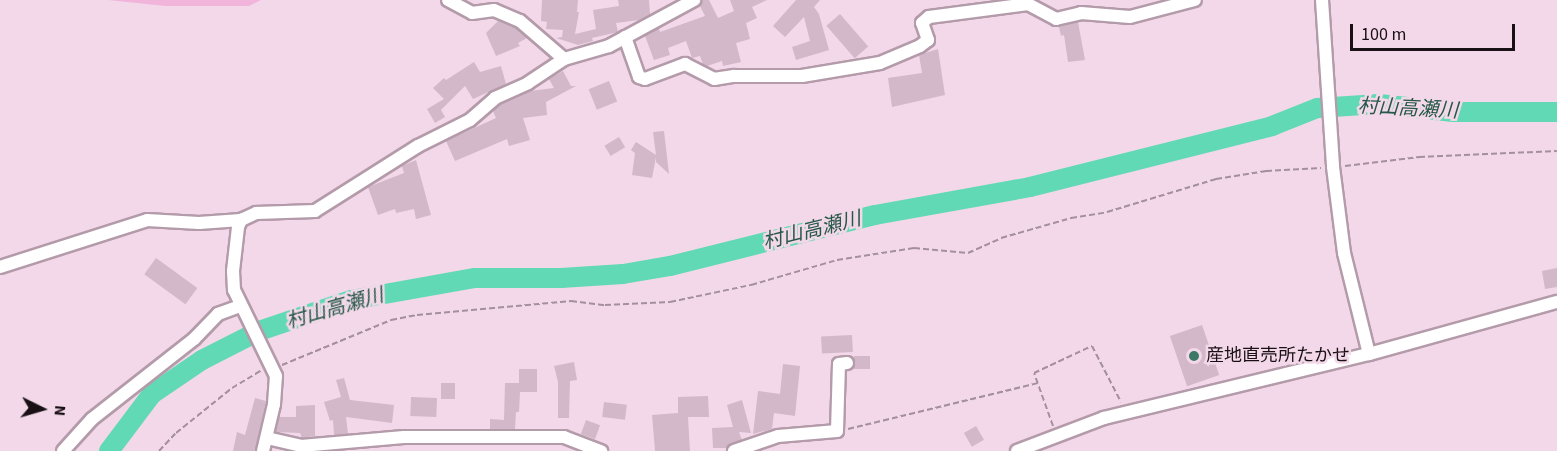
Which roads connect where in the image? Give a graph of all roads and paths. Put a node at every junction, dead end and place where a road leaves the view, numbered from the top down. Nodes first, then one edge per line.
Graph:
1 (448, 0) edge
2 (694, 0) edge
3 (1195, 0) edge
4 (1322, 0) edge
5 (967, 6) edge
6 (625, 37) junction
7 (564, 59) junction
8 (1557, 151) edge
9 (1333, 167) junction
10 (241, 220) junction
11 (0, 267) edge
12 (1557, 302) edge
13 (241, 309) junction
14 (1369, 354) junction
15 (847, 363) dead end
16 (271, 365) junction
17 (1038, 383) junction
18 (1127, 412) junction
19 (837, 431) junction
20 (1056, 435) junction
21 (267, 438) junction
22 (63, 451) edge
23 (159, 451) edge
24 (263, 451) edge
25 (601, 451) edge
26 (734, 451) edge
27 (1017, 451) edge

1 - 7 street
2 - 6 street
3 - 5 street
4 - 9 street
5 - 6 street
6 - 7 street
7 - 10 street
8 - 9 path
9 - 14 street
9 - 16 path
10 - 11 street
10 - 13 street
12 - 14 street
13 - 16 street
13 - 22 street
14 - 18 street
15 - 19 street
16 - 21 street
16 - 23 path
17 - 18 path
17 - 19 path
17 - 20 path
18 - 20 street
19 - 26 street
20 - 27 street
21 - 24 street
21 - 25 street

